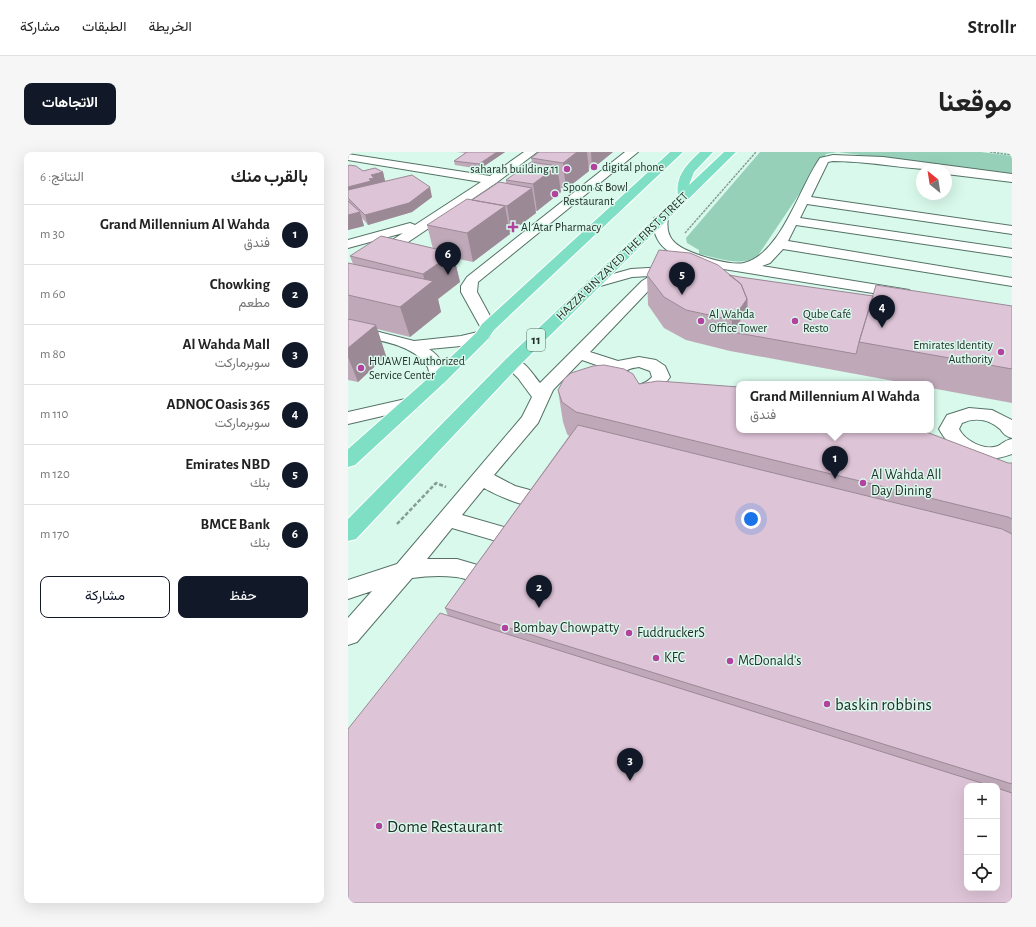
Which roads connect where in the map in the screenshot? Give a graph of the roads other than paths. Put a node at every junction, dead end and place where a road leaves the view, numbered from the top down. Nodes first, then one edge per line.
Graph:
1 (531, 152) edge
2 (632, 152) edge
3 (677, 152) edge
4 (707, 152) edge
5 (730, 152) edge
6 (348, 157) edge
7 (374, 161) junction
8 (916, 166) edge
9 (348, 167) edge
10 (952, 171) edge
11 (1012, 178) edge
12 (492, 180) junction
13 (684, 196) junction
14 (804, 200) junction
15 (661, 218) junction
16 (794, 221) junction
17 (427, 223) junction
18 (1012, 230) edge
19 (348, 244) edge
20 (780, 244) junction
21 (1012, 252) edge
22 (744, 268) junction
23 (688, 273) junction
24 (348, 276) edge
25 (1012, 282) edge
26 (593, 284) junction
27 (757, 284) edge
28 (918, 295) edge
29 (348, 329) edge
30 (485, 332) junction
31 (414, 346) junction
32 (578, 354) junction
33 (512, 363) junction
34 (564, 370) junction
35 (439, 378) junction
36 (540, 395) junction
37 (410, 404) junction
38 (348, 418) edge
39 (1012, 432) edge
40 (1012, 445) edge
41 (348, 460) edge
42 (482, 476) junction
43 (570, 507) edge
44 (447, 519) junction
45 (348, 533) edge
46 (540, 554) edge
47 (405, 570) junction
48 (520, 582) edge
49 (348, 590) edge
50 (348, 635) edge

1 - 12 street
2 - 30 street
3 - 30 main road
4 - 13 main road
5 - 13 main road, HAZZA' BIN ZAYED THE FIRST STREET / 11
6 - 7 street
7 - 9 street
7 - 12 street
8 - 14 street
10 - 11 street
12 - 17 street
13 - 15 main road, HAZZA' BIN ZAYED THE FIRST STREET / 11
14 - 16 street
14 - 18 street
15 - 22 street
15 - 26 main road, HAZZA' BIN ZAYED THE FIRST STREET / 11
16 - 20 street
16 - 21 street
17 - 19 street
17 - 24 street
20 - 22 street
20 - 25 street
22 - 28 street
23 - 26 street
23 - 27 street
23 - 32 street
26 - 33 main road, HAZZA' BIN ZAYED THE FIRST STREET / 11
29 - 31 street
30 - 31 street
30 - 35 main road
31 - 35 street
32 - 34 street
32 - 34 street
33 - 36 street
33 - 45 main road, HAZZA' BIN ZAYED THE FIRST STREET / 11
34 - 36 street
35 - 37 main road
36 - 42 street
37 - 38 street
37 - 41 main road
39 - 40 street
42 - 43 street
42 - 44 street
44 - 46 street
44 - 47 street
47 - 48 street
47 - 49 street
47 - 50 street

